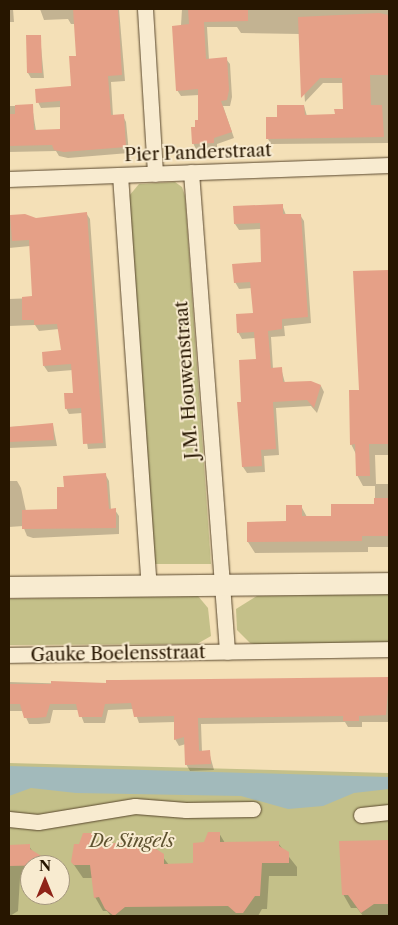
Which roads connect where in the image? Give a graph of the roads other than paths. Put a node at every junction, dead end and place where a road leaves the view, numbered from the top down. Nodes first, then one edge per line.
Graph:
1 (145, 9) edge
2 (389, 166) edge
3 (191, 172) junction
4 (155, 174) junction
5 (120, 175) junction
6 (9, 179) edge
7 (389, 583) edge
8 (220, 585) junction
9 (149, 586) junction
10 (9, 587) edge
11 (389, 649) edge
12 (227, 652) junction
13 (9, 655) edge
14 (253, 809) dead end
15 (389, 812) edge
16 (361, 815) dead end
17 (9, 819) edge

1 - 4 street
2 - 3 street, Pier Panderstraat
3 - 4 street, Pier Panderstraat
3 - 8 street, J.M. Houwenstraat
4 - 5 street, Pier Panderstraat
5 - 6 street, Pier Panderstraat
5 - 9 street
7 - 8 main road
8 - 9 main road
8 - 12 street, Gauke Boelensstraat
9 - 10 main road
11 - 12 street, Gauke Boelensstraat
12 - 13 street, Gauke Boelensstraat
14 - 17 street
15 - 16 street

